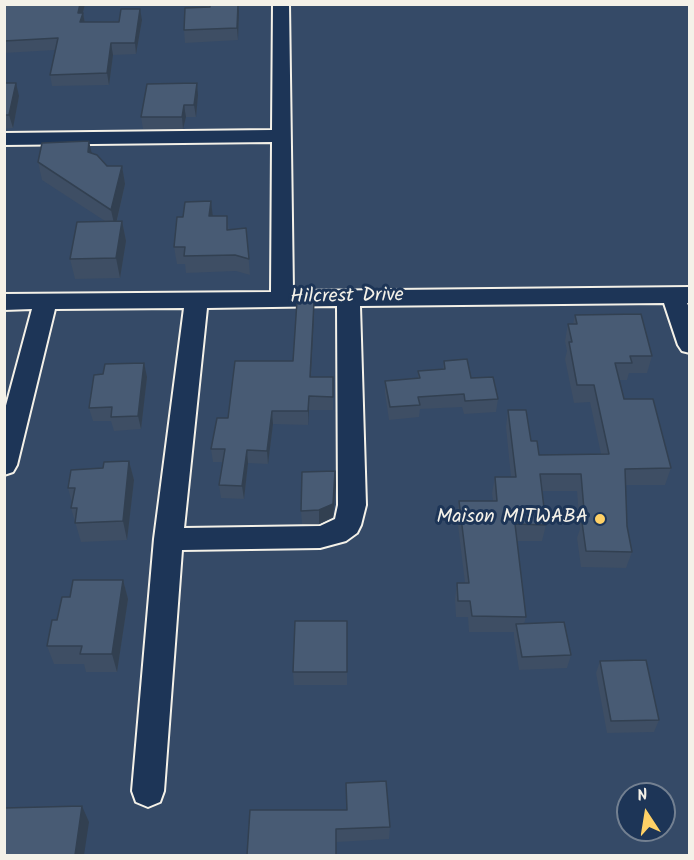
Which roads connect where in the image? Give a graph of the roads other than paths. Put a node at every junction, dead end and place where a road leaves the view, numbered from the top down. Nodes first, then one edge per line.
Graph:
1 (281, 4) edge
2 (282, 136) junction
3 (4, 139) edge
4 (681, 295) edge
5 (282, 299) junction
6 (348, 299) junction
7 (196, 300) junction
8 (4, 302) edge
9 (45, 302) junction
10 (690, 345) edge
11 (4, 465) edge
12 (168, 539) junction
13 (148, 791) dead end

1 - 2 street
2 - 3 street
2 - 5 street
4 - 6 street, Hilcrest Drive
4 - 10 street
5 - 6 street, Hilcrest Drive
5 - 7 street, Hilcrest Drive
6 - 12 street
7 - 9 street, Hilcrest Drive
7 - 12 street
8 - 9 street, Hilcrest Drive
9 - 11 street
12 - 13 street

